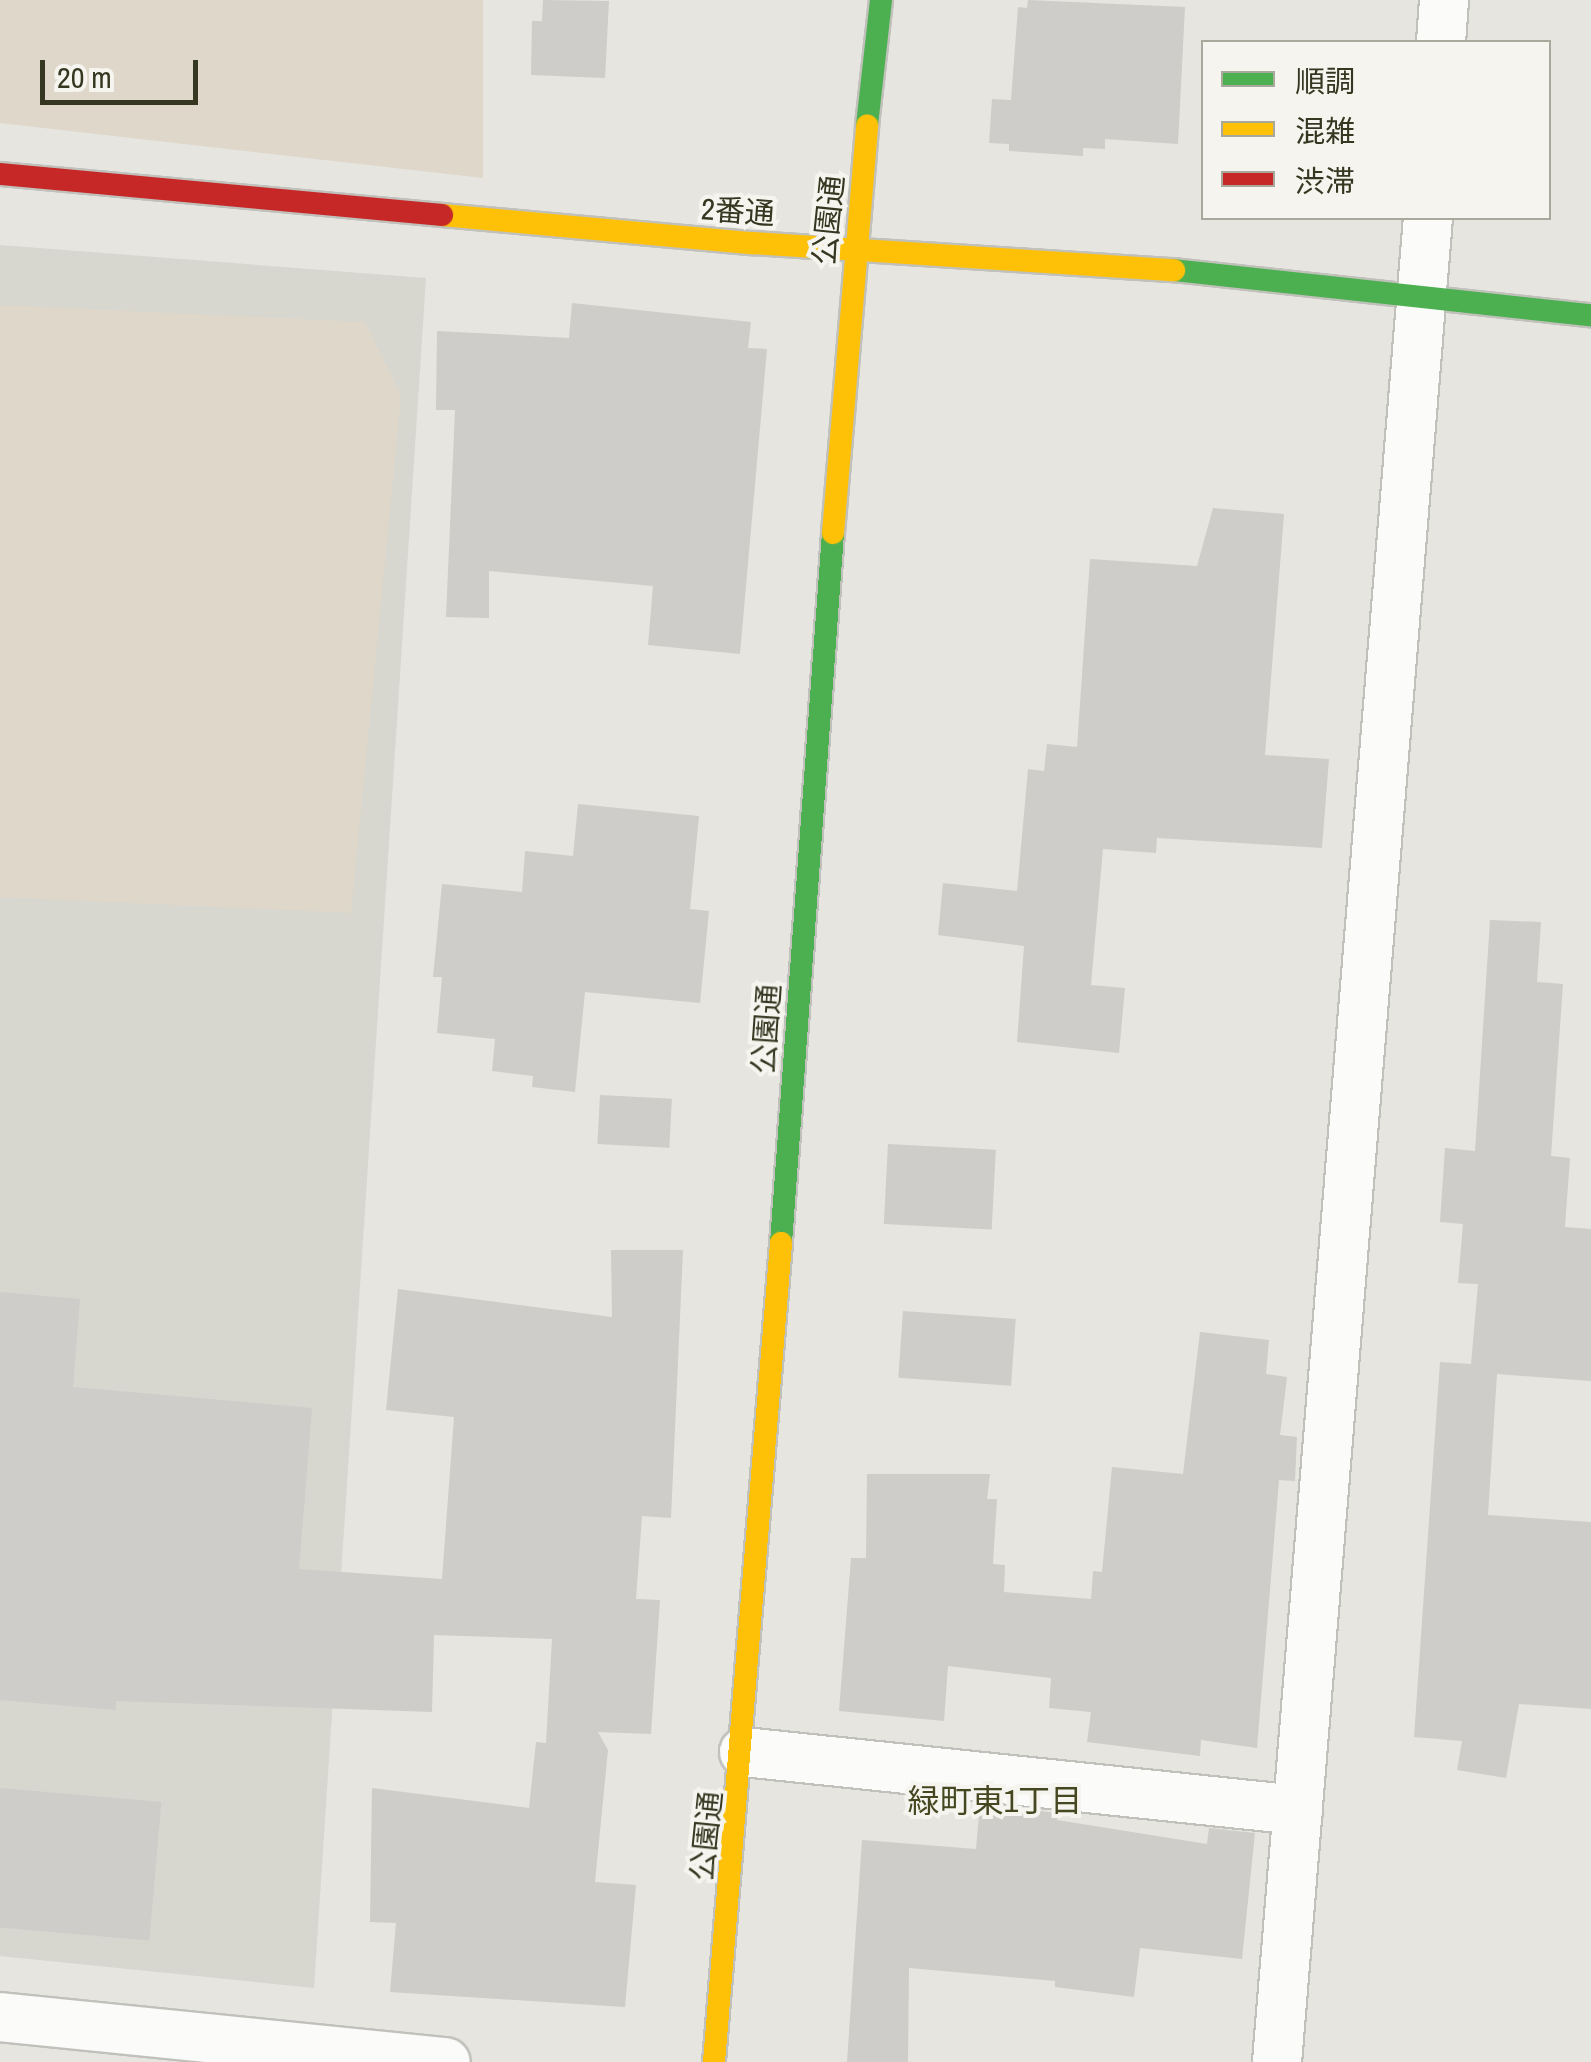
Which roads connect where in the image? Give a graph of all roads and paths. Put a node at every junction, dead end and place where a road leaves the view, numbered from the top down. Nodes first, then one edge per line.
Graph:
1 (880, 0) edge
2 (1444, 0) edge
3 (1441, 40) edge
4 (0, 174) edge
5 (1428, 220) edge
6 (854, 247) junction
7 (1422, 300) junction
8 (1591, 315) edge
9 (744, 1752) junction
10 (1298, 1810) junction
11 (0, 2016) edge
12 (446, 2062) edge
13 (714, 2062) edge
14 (1277, 2062) edge

1 - 6 street, 公園通
2 - 3 street
4 - 6 street, 2番通
5 - 7 street
6 - 7 street, 2番通
6 - 9 street, 公園通
7 - 8 street, 2番通
7 - 10 street
9 - 10 street
9 - 13 street, 公園通
10 - 14 street
11 - 12 street

